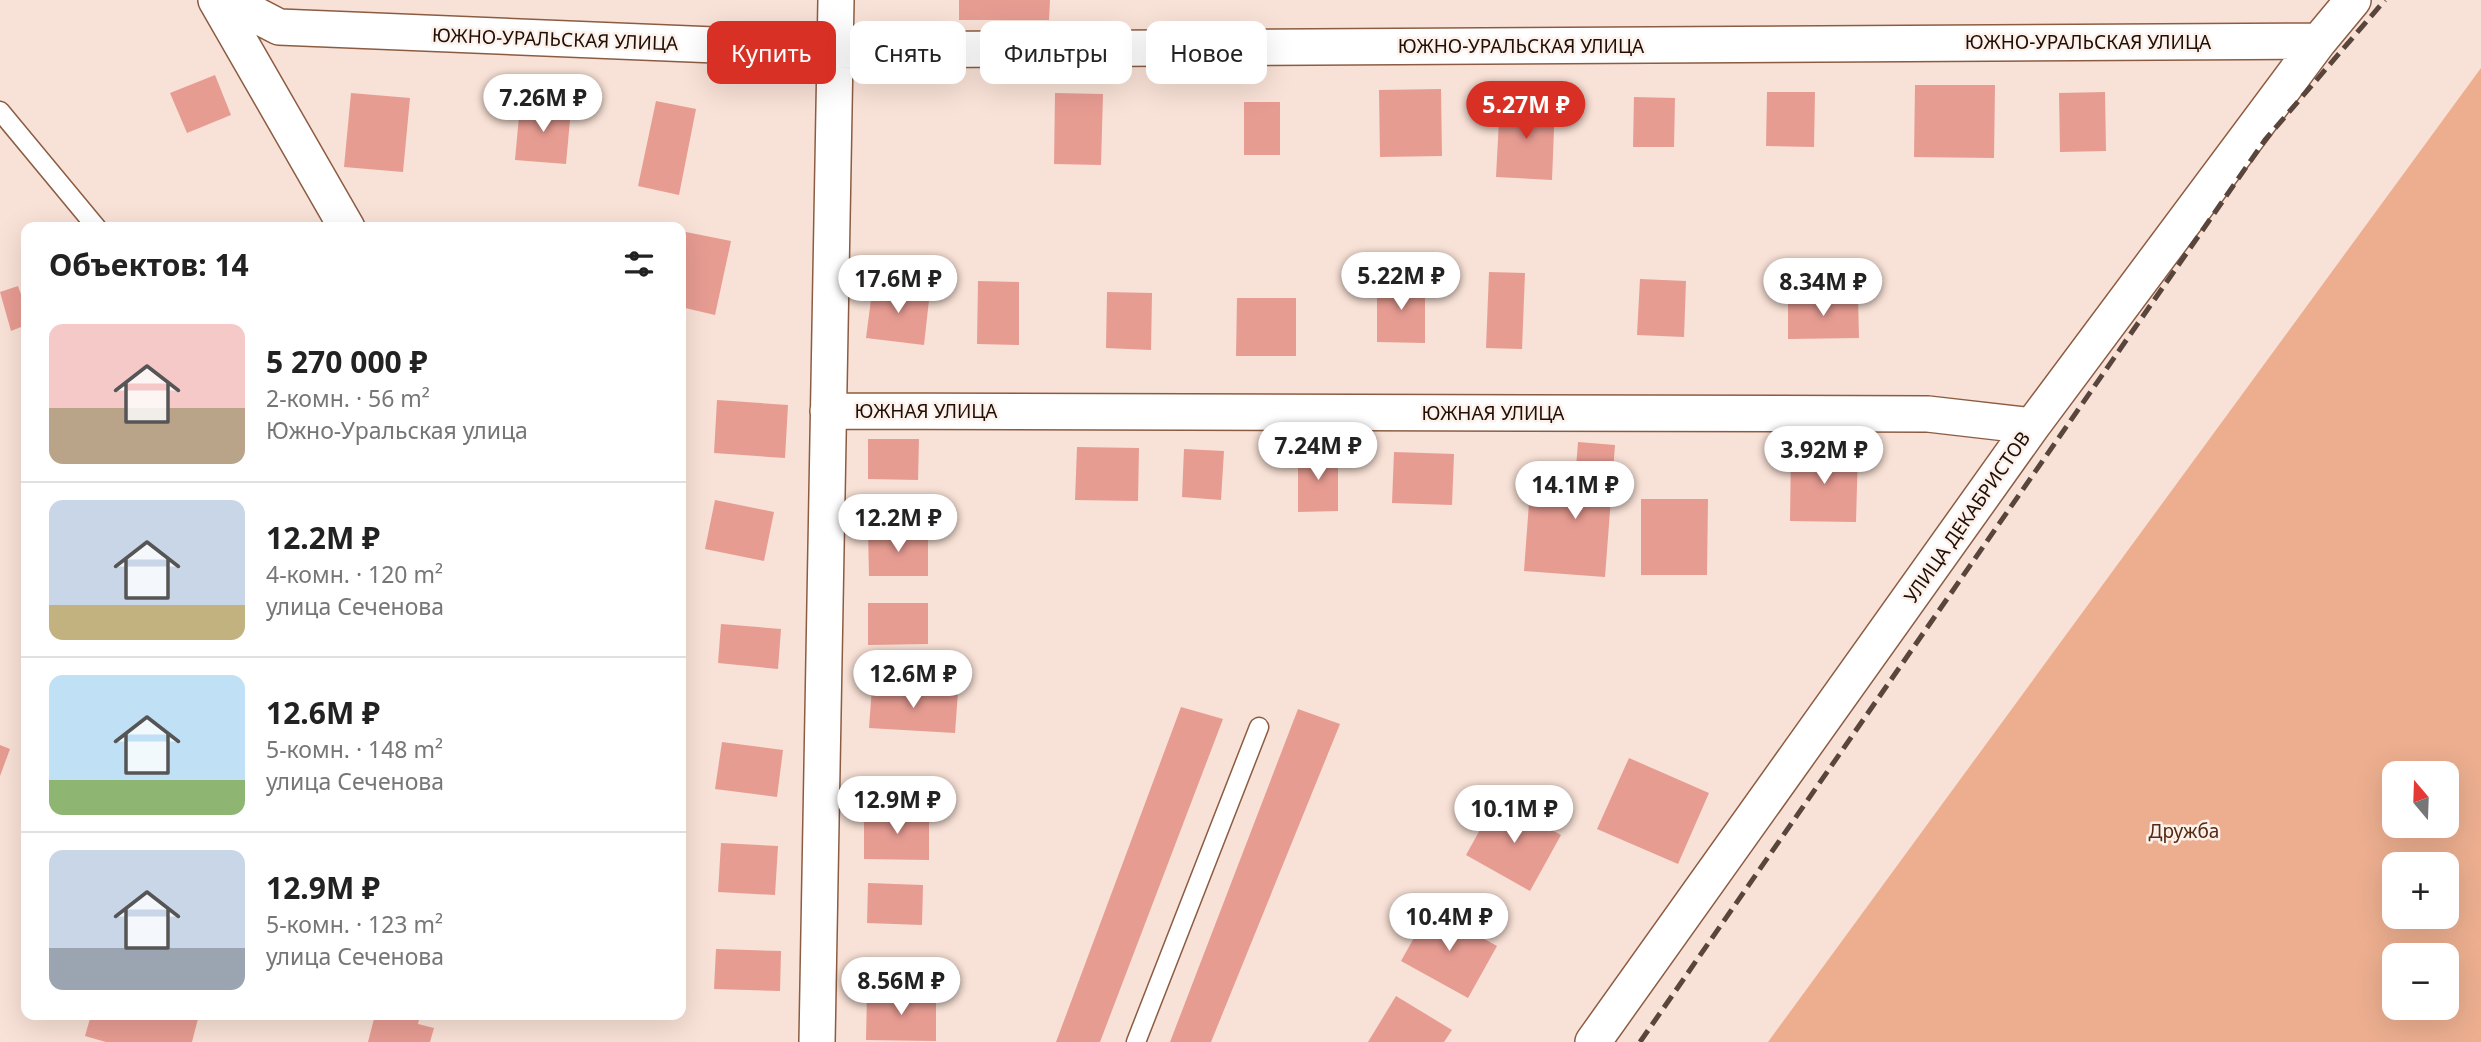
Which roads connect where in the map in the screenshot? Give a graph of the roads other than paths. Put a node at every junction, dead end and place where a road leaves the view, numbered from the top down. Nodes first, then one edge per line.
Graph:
1 (215, 0) edge
2 (227, 0) edge
3 (836, 0) edge
4 (2353, 0) edge
5 (836, 21) edge
6 (2319, 41) junction
7 (707, 45) edge
8 (836, 50) edge
9 (835, 84) edge
10 (0, 111) edge
11 (92, 222) edge
12 (344, 222) edge
13 (828, 411) junction
14 (2032, 426) junction
15 (1259, 727) dead end
16 (817, 1042) edge
17 (1136, 1042) edge
18 (1593, 1042) edge

1 - 12 street
2 - 7 street, ЮЖНО-УРАЛЬСКАЯ УЛИЦА
3 - 5 street
4 - 6 street, УЛИЦА ДЕКАБРИСТОВ
6 - 8 street, ЮЖНО-УРАЛЬСКАЯ УЛИЦА
6 - 14 street, УЛИЦА ДЕКАБРИСТОВ
9 - 13 street
10 - 11 lane
13 - 14 street, ЮЖНАЯ УЛИЦА
13 - 16 street
14 - 18 street, УЛИЦА ДЕКАБРИСТОВ
15 - 17 lane

